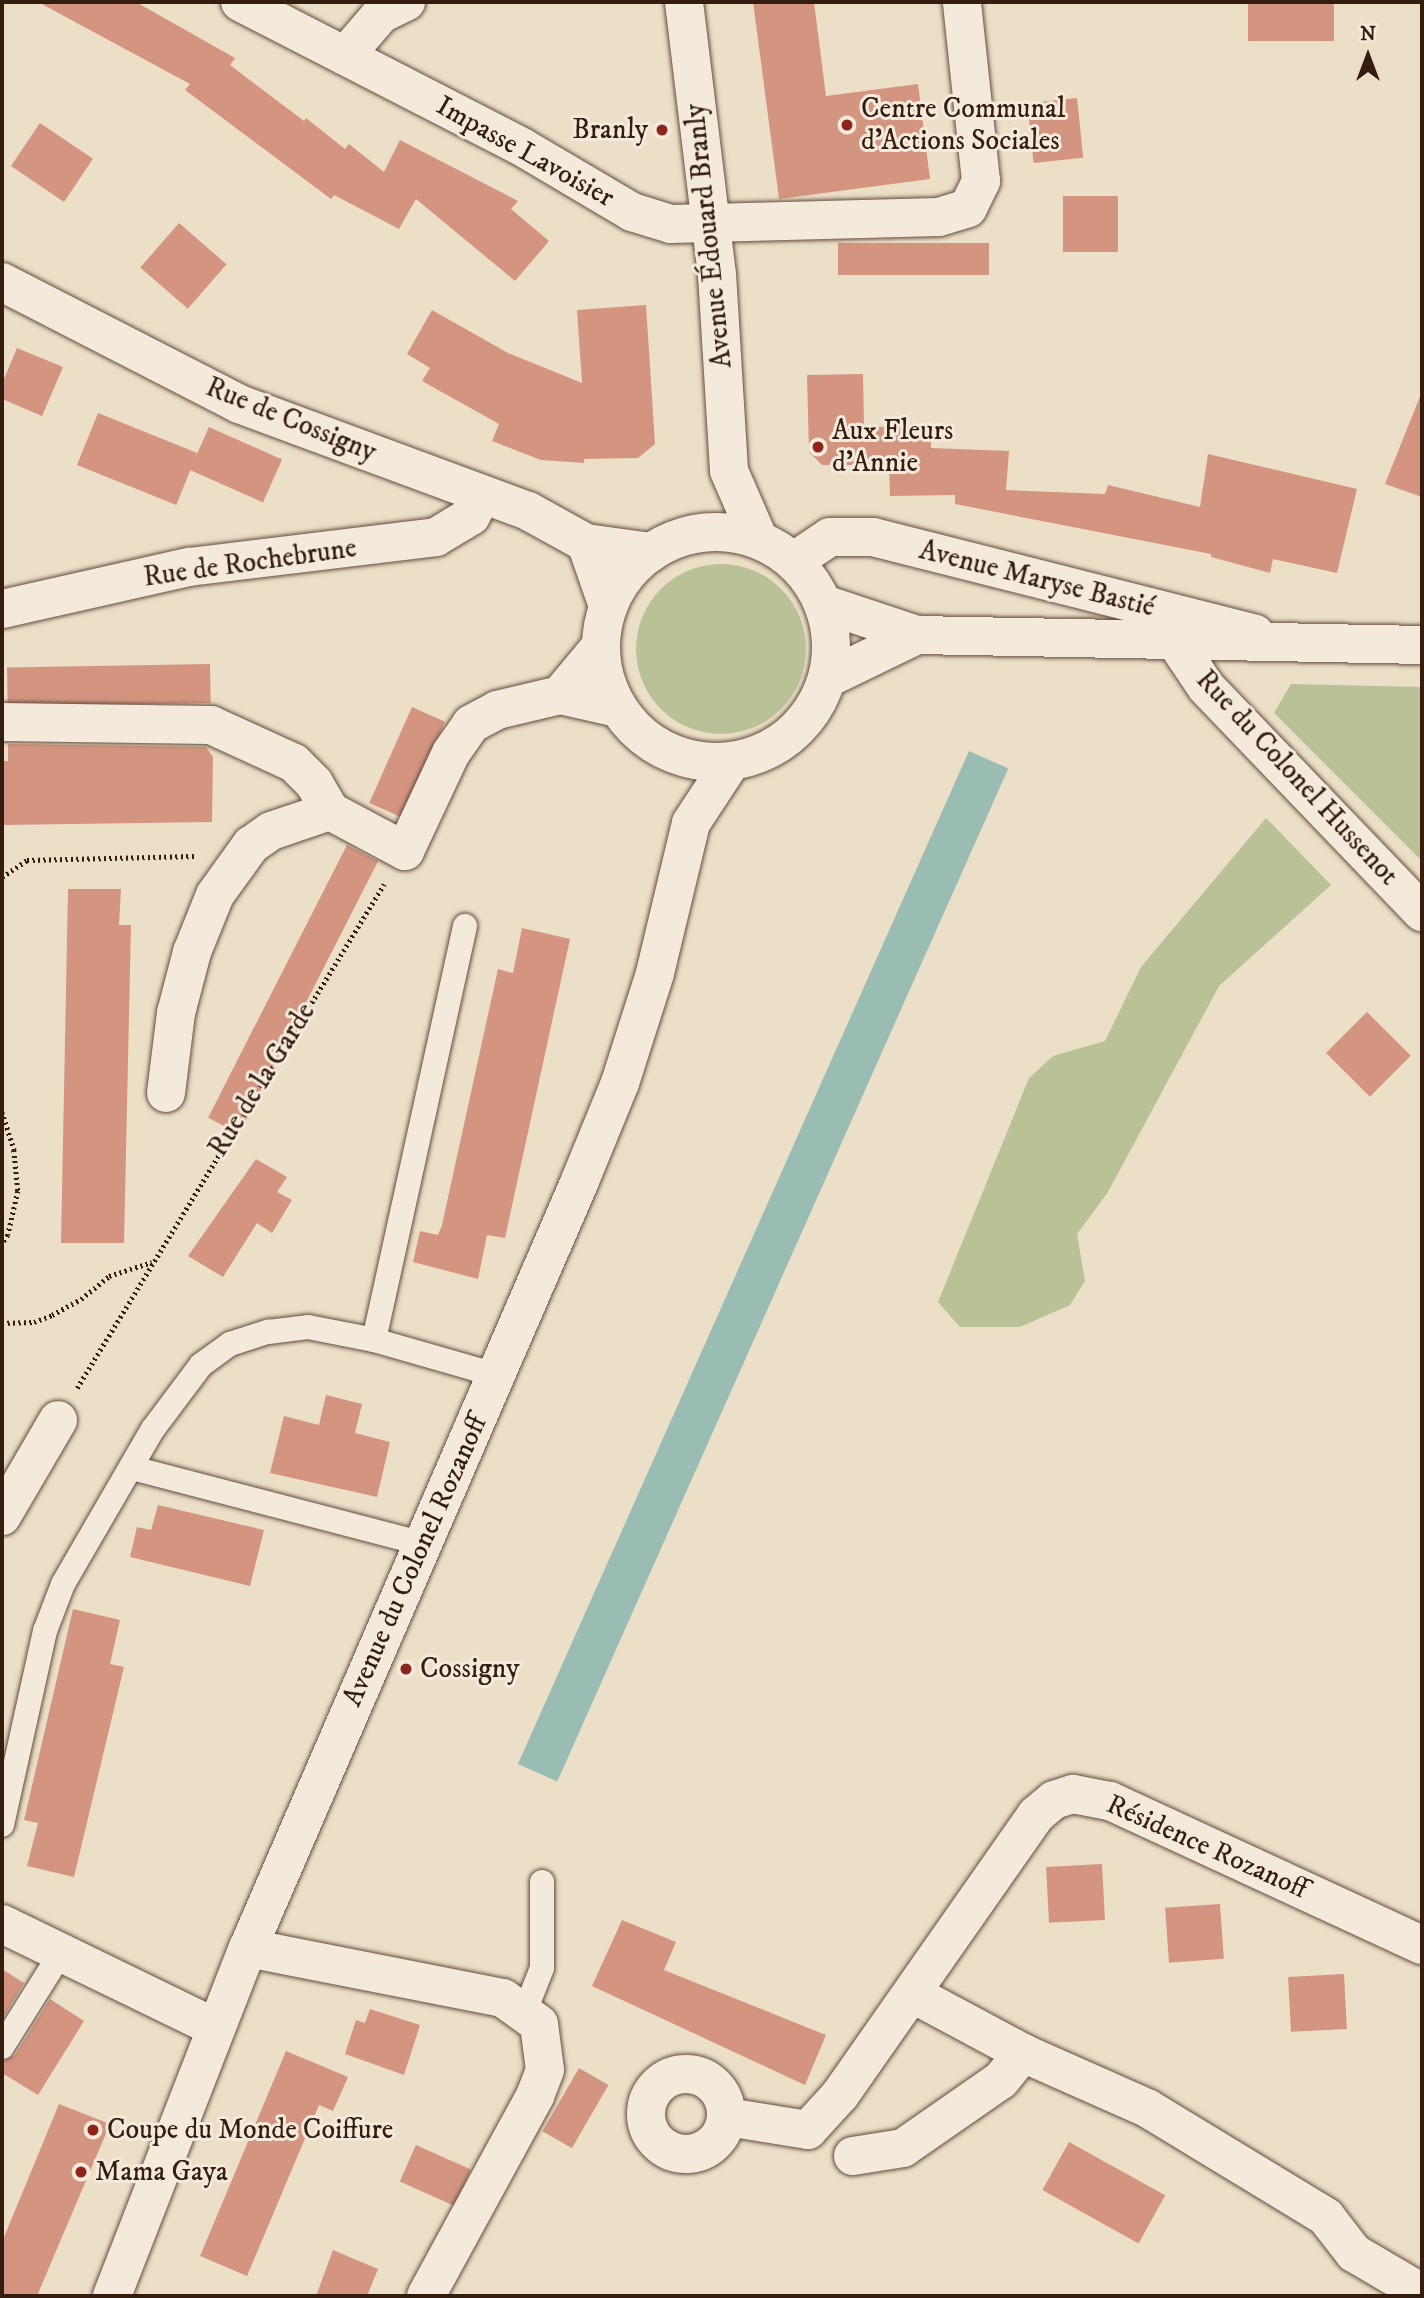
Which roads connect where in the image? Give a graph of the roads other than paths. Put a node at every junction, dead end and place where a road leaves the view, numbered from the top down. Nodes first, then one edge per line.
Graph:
1 (240, 2) edge
2 (407, 2) edge
3 (684, 2) edge
4 (962, 2) edge
5 (345, 56) junction
6 (712, 223) junction
7 (2, 282) edge
8 (729, 471) junction
9 (482, 495) junction
10 (701, 532) junction
11 (759, 540) junction
12 (586, 543) junction
13 (651, 552) junction
14 (794, 561) junction
15 (824, 604) junction
16 (608, 606) junction
17 (2, 609) edge
18 (917, 635) junction
19 (1175, 641) junction
20 (1286, 642) junction
21 (1422, 645) edge
22 (600, 648) junction
23 (828, 678) junction
24 (560, 695) junction
25 (618, 708) junction
26 (2, 722) edge
27 (675, 755) junction
28 (731, 762) junction
29 (330, 811) junction
30 (693, 818) junction
31 (1422, 912) edge
32 (465, 926) dead end
33 (166, 1093) dead end
34 (374, 1340) junction
35 (496, 1376) junction
36 (58, 1420) road end
37 (132, 1468) junction
38 (2, 1516) edge
39 (423, 1544) junction
40 (2, 1825) edge
41 (542, 1882) dead end
42 (2, 1924) edge
43 (1420, 1941) edge
44 (247, 1948) junction
45 (61, 1953) junction
46 (913, 1994) junction
47 (525, 2011) junction
48 (216, 2028) junction
49 (2, 2047) edge
50 (1023, 2053) junction
51 (727, 2117) dead end
52 (853, 2156) dead end
53 (1422, 2293) edge
54 (112, 2296) edge
55 (426, 2296) edge

1 - 5 street, Impasse Lavoisier
2 - 5 street
3 - 6 street, Avenue Édouard Branly
4 - 6 street, Impasse Lavoisier
5 - 6 street, Impasse Lavoisier
6 - 8 street, Avenue Édouard Branly
7 - 9 street, Rue de Cossigny
8 - 10 street, Avenue Édouard Branly
8 - 11 street, Avenue Édouard Branly
9 - 12 street, Rue de Cossigny
9 - 17 street, Rue de Rochebrune
10 - 11 street
10 - 13 street
11 - 14 street
12 - 13 street, Rue de Cossigny
12 - 16 street
13 - 16 street
14 - 15 street
14 - 20 street, Avenue Maryse Bastié
15 - 18 street, Avenue Maryse Bastié
15 - 23 street
16 - 22 street
18 - 19 street, Avenue Maryse Bastié
18 - 23 street, Avenue Maryse Bastié
19 - 20 street, Avenue Maryse Bastié
19 - 31 street, Rue du Colonel Hussenot
20 - 21 street, Avenue Maryse Bastié
22 - 24 street
22 - 25 street
23 - 28 street
24 - 25 street
24 - 29 street
25 - 27 street
26 - 29 street
27 - 28 street
27 - 30 street, Avenue du Colonel Rozanoff
28 - 30 street, Avenue du Colonel Rozanoff
29 - 33 street
30 - 35 street, Avenue du Colonel Rozanoff
32 - 34 lane
34 - 35 lane
34 - 37 lane
35 - 39 street, Avenue du Colonel Rozanoff
36 - 38 street
37 - 39 lane
37 - 40 lane
39 - 44 street, Avenue du Colonel Rozanoff
41 - 47 lane
42 - 45 street
43 - 46 street, Résidence Rozanoff
44 - 47 street
44 - 48 street, Avenue du Colonel Rozanoff
45 - 48 street
45 - 49 lane
46 - 50 street
46 - 51 street, Résidence Rozanoff
47 - 55 street
48 - 54 street, Avenue du Colonel Rozanoff
50 - 52 street
50 - 53 street

